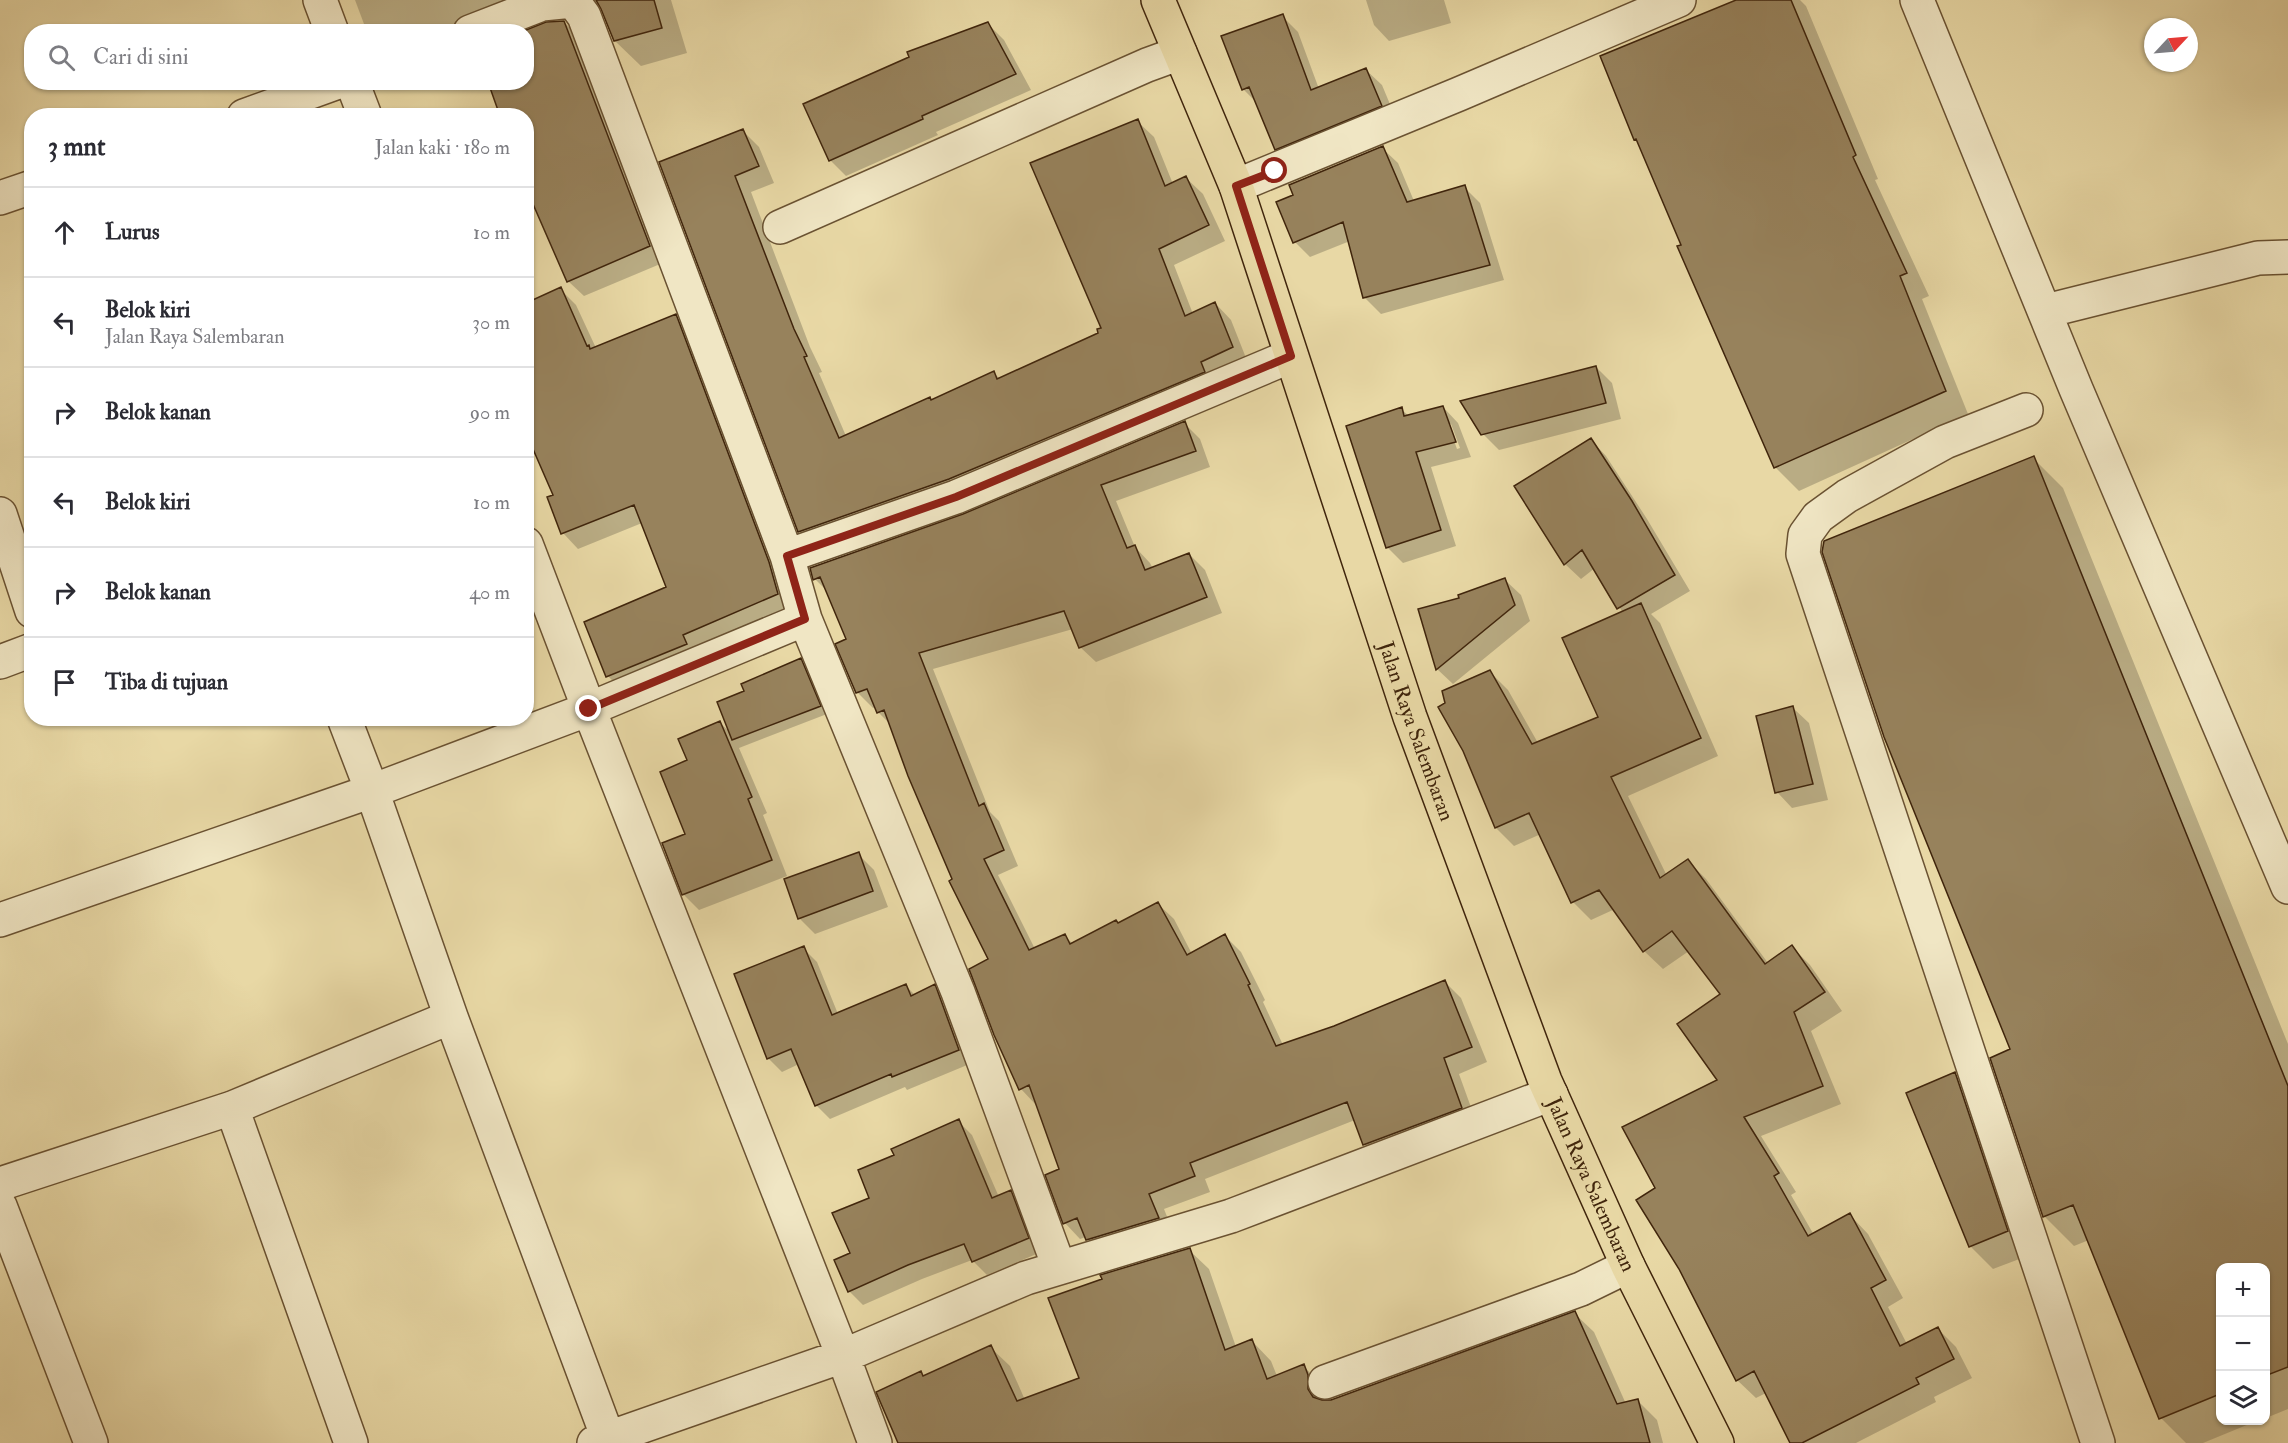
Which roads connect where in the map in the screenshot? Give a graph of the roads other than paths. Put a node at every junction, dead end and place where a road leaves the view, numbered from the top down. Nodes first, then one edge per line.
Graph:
1 (320, 0) edge
2 (1158, 0) edge
3 (1679, 0) edge
4 (1917, 0) edge
5 (329, 24) edge
6 (491, 24) edge
7 (1180, 53) junction
8 (316, 90) edge
9 (355, 90) edge
10 (266, 108) edge
11 (362, 108) edge
12 (1236, 186) junction
13 (24, 190) edge
14 (0, 198) edge
15 (780, 227) dead end
16 (2288, 257) edge
17 (2046, 311) junction
18 (1291, 356) junction
19 (2026, 410) dead end
20 (0, 514) edge
21 (787, 556) junction
22 (534, 565) edge
23 (24, 587) edge
24 (805, 619) junction
25 (24, 653) edge
26 (0, 662) edge
27 (589, 709) junction
28 (347, 726) edge
29 (372, 791) junction
30 (2288, 887) edge
31 (0, 921) edge
32 (451, 1017) junction
33 (1551, 1094) junction
34 (232, 1108) junction
35 (0, 1184) edge
36 (0, 1206) edge
37 (1628, 1266) junction
38 (1059, 1267) junction
39 (843, 1356) junction
40 (1325, 1382) dead end
41 (601, 1441) edge
42 (91, 1443) edge
43 (351, 1443) edge
44 (875, 1443) edge
45 (1717, 1443) edge
46 (2098, 1443) edge

1 - 5 street
2 - 7 main road, Jalan Raya Salembaran
3 - 12 street
4 - 17 street
6 - 21 street
7 - 12 main road, Jalan Raya Salembaran
7 - 15 street
8 - 10 street
9 - 11 street
12 - 18 main road, Jalan Raya Salembaran
13 - 14 street
16 - 17 street
17 - 30 street
18 - 21 street
18 - 33 main road, Jalan Raya Salembaran
19 - 46 street
20 - 23 street
21 - 24 street
22 - 27 street
24 - 27 street
24 - 38 street
25 - 26 street
27 - 29 street
27 - 39 street
28 - 29 street
29 - 31 street
29 - 32 street
32 - 34 street
32 - 41 street
33 - 37 main road, Jalan Raya Salembaran
33 - 38 street
34 - 35 street
34 - 43 street
36 - 42 street
37 - 40 street
37 - 45 main road, Jalan Raya Salembaran
38 - 39 street
39 - 41 street
39 - 44 street

